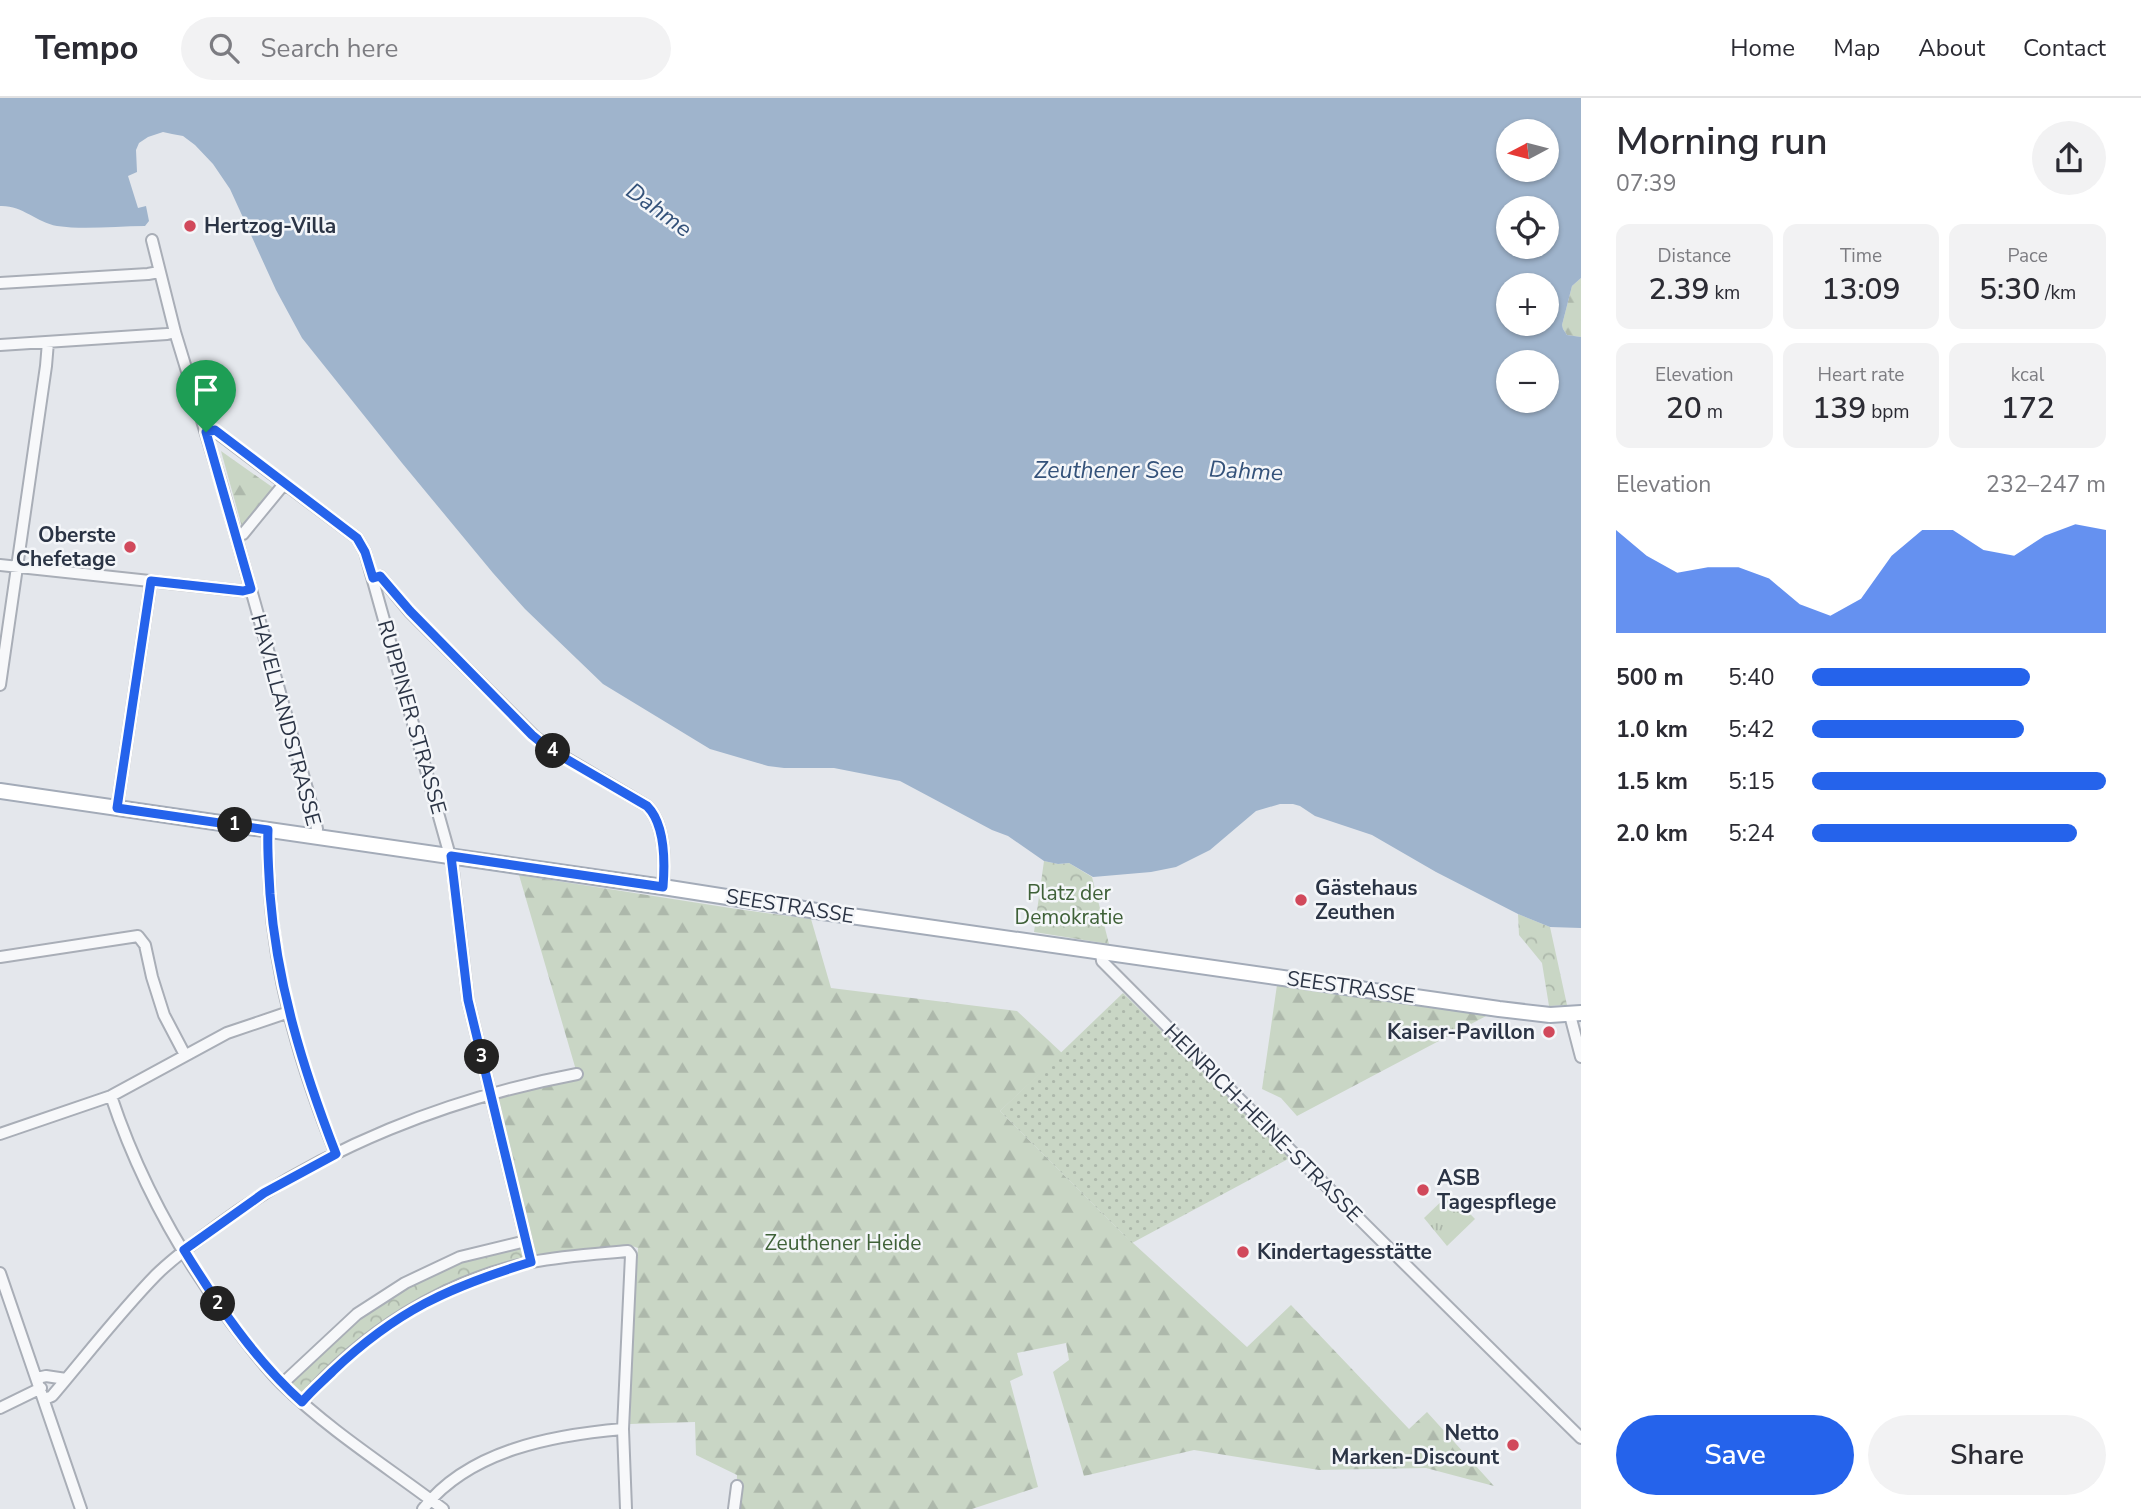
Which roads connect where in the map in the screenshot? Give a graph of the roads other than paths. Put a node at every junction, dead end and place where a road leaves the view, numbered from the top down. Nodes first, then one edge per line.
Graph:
1 (152, 240) dead end
2 (159, 272) junction
3 (0, 283) edge
4 (175, 332) junction
5 (48, 342) junction
6 (0, 345) edge
7 (206, 432) junction
8 (284, 484) junction
9 (236, 536) junction
10 (0, 565) edge
11 (16, 566) junction
12 (373, 578) junction
13 (151, 581) junction
14 (251, 589) junction
15 (0, 685) edge
16 (0, 790) edge
17 (117, 808) junction
18 (268, 830) junction
19 (316, 836) junction
20 (451, 856) junction
21 (663, 887) junction
22 (1101, 953) junction
23 (0, 957) edge
24 (289, 1012) junction
25 (1576, 1014) edge
26 (185, 1055) junction
27 (1581, 1057) edge
28 (577, 1074) dead end
29 (491, 1094) junction
30 (111, 1096) junction
31 (0, 1134) edge
32 (336, 1154) junction
33 (526, 1241) junction
34 (184, 1250) junction
35 (531, 1262) junction
36 (0, 1273) edge
37 (66, 1379) junction
38 (282, 1384) junction
39 (41, 1389) junction
40 (302, 1402) junction
41 (0, 1409) edge
42 (623, 1429) junction
43 (1581, 1438) edge
44 (737, 1486) dead end
45 (427, 1504) edge
46 (81, 1509) edge
47 (443, 1509) edge
48 (626, 1509) edge
49 (734, 1509) edge

1 - 2 street, HAVELLANDSTRASSE
2 - 3 street
2 - 4 street, HAVELLANDSTRASSE
4 - 5 street
4 - 7 street, HAVELLANDSTRASSE
5 - 6 street
5 - 11 street
7 - 8 street, RUPPINER STRASSE
7 - 9 street, HAVELLANDSTRASSE
8 - 9 street
8 - 12 street, RUPPINER STRASSE
9 - 14 street, HAVELLANDSTRASSE
10 - 11 street
11 - 13 street
11 - 15 street
12 - 20 street, RUPPINER STRASSE
12 - 21 street
13 - 14 street
13 - 17 street
14 - 19 street, HAVELLANDSTRASSE
16 - 17 main road, SEESTRASSE
17 - 18 main road, SEESTRASSE
18 - 19 main road, SEESTRASSE
18 - 24 street
19 - 20 main road, SEESTRASSE
20 - 21 main road, SEESTRASSE
20 - 29 street, RUPPINER STRASSE
21 - 22 main road, SEESTRASSE
22 - 25 main road, SEESTRASSE
22 - 43 street, HEINRICH-HEINE-STRASSE
23 - 26 street
24 - 26 street
24 - 32 street
25 - 27 street
26 - 30 street
28 - 29 street
29 - 32 street
29 - 33 street, RUPPINER STRASSE
30 - 31 street
30 - 34 street
32 - 34 street
33 - 35 street, RUPPINER STRASSE
33 - 38 street
34 - 37 street
34 - 38 street
35 - 40 street
35 - 42 street
36 - 39 street
37 - 39 street
37 - 39 street
38 - 40 street
39 - 41 street
39 - 46 street
40 - 45 street
42 - 45 street
42 - 48 street
44 - 49 street
45 - 47 street

